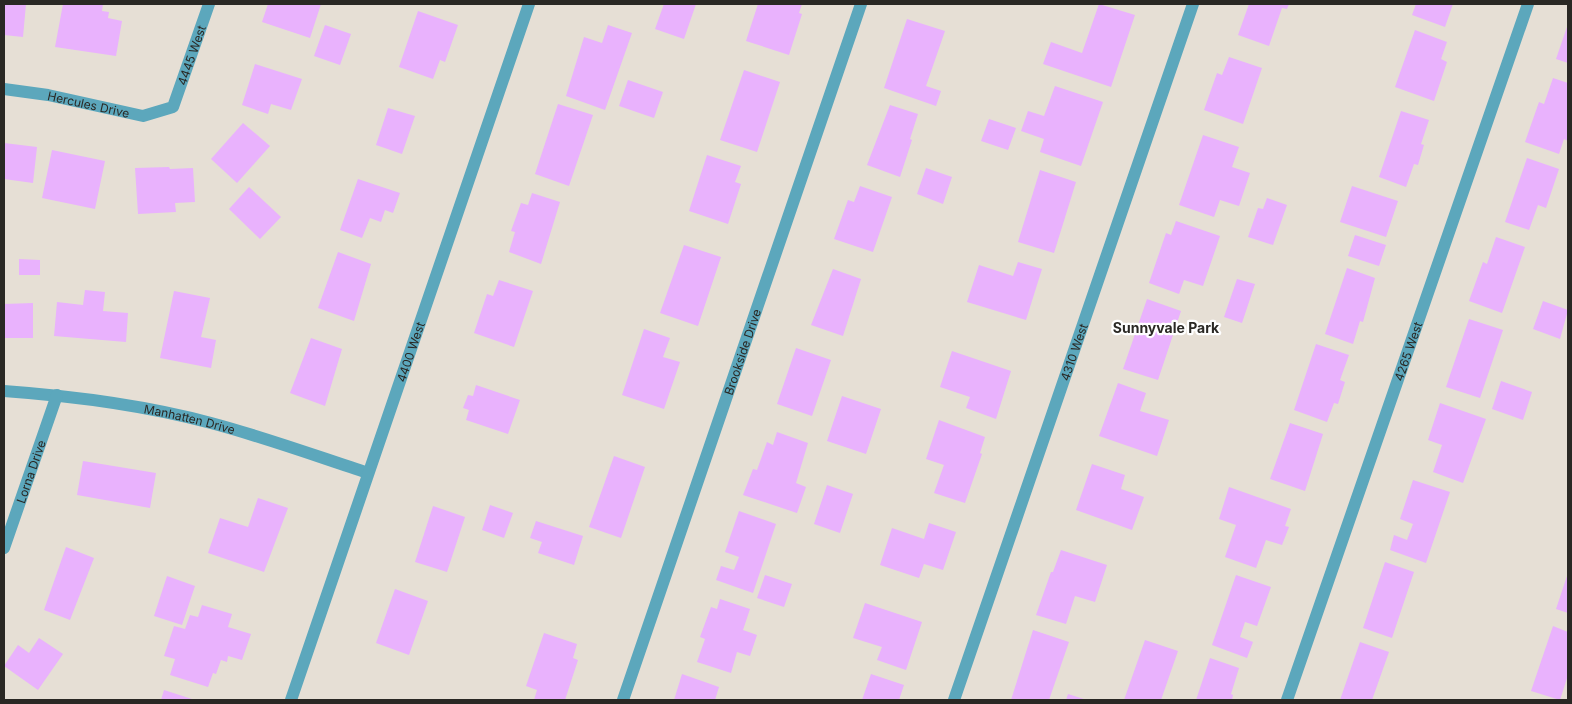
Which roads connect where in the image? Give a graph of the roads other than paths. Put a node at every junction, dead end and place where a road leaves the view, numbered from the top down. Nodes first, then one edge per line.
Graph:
1 (209, 4) edge
2 (528, 4) edge
3 (861, 4) edge
4 (1193, 4) edge
5 (1528, 4) edge
6 (4, 89) edge
7 (174, 108) joint
8 (4, 391) edge
9 (57, 395) junction
10 (368, 474) junction
11 (4, 548) edge
12 (291, 700) edge
13 (623, 700) edge
14 (954, 700) edge
15 (1287, 700) edge

1 - 7 street, 4445 West
2 - 10 street, 4400 West
3 - 13 street, Brookside Drive
4 - 14 street, 4310 West
5 - 15 street, 4265 West
6 - 7 street, Hercules Drive
8 - 9 street, Manhatten Drive
9 - 10 street, Manhatten Drive
9 - 11 street, Lorna Drive
10 - 12 street, 4400 West

